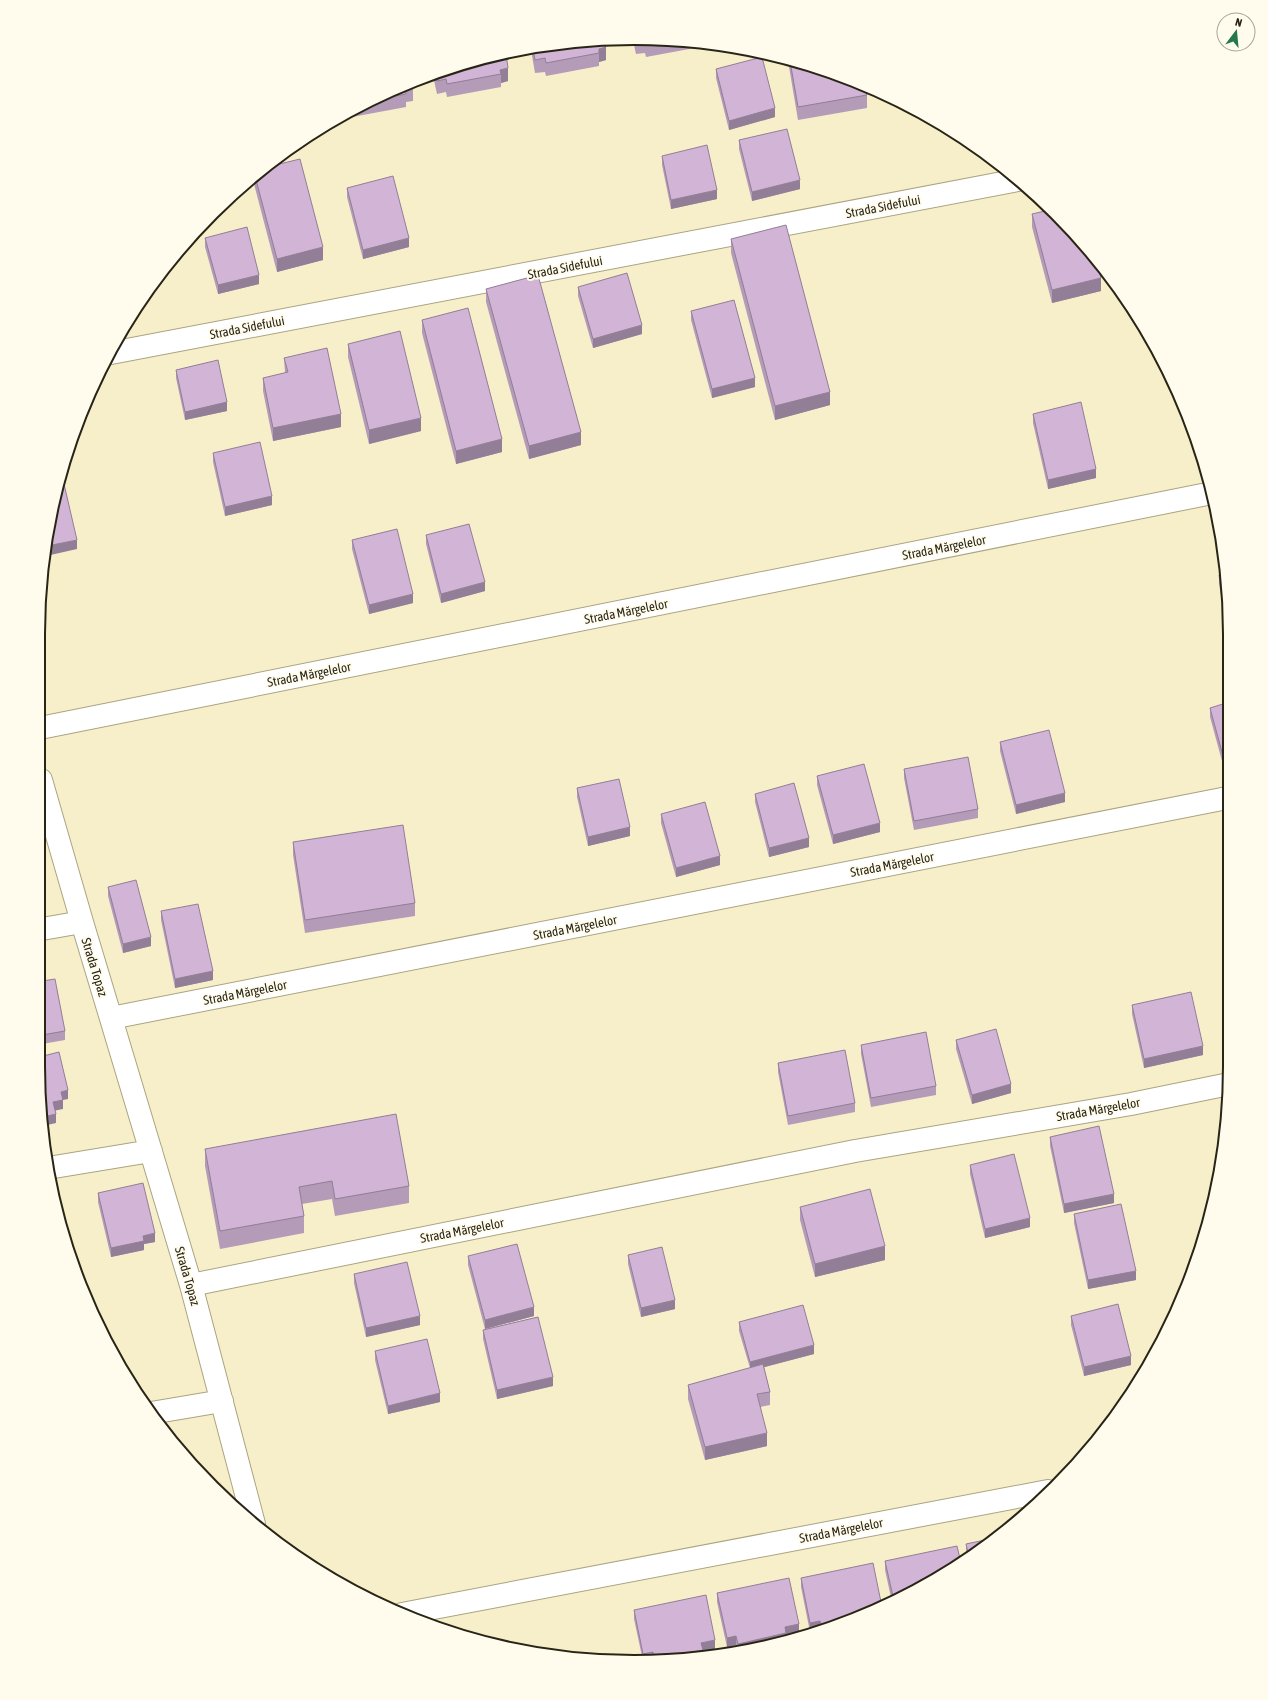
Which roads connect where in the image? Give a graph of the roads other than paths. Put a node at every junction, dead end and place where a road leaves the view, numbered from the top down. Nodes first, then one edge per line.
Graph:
1 (1010, 181) edge
2 (117, 352) edge
3 (1206, 494) edge
4 (45, 727) edge
5 (45, 794) edge
6 (1223, 799) edge
7 (82, 922) junction
8 (45, 928) edge
9 (111, 1018) junction
10 (1223, 1085) edge
11 (151, 1151) junction
12 (54, 1167) edge
13 (191, 1285) junction
14 (222, 1401) junction
15 (158, 1413) edge
16 (1039, 1493) edge
17 (251, 1513) edge
18 (414, 1612) edge

1 - 2 street, Strada Sidefului
3 - 4 street, Strada Mărgelelor
5 - 7 street, Strada Topaz
6 - 9 street, Strada Mărgelelor
7 - 8 street, Strada Topaz
7 - 9 street, Strada Topaz
9 - 11 street, Strada Topaz
10 - 13 street, Strada Mărgelelor
11 - 12 street
11 - 13 street, Strada Topaz
13 - 14 street, Strada Topaz
14 - 15 street
14 - 17 street, Strada Topaz
16 - 18 street, Strada Mărgelelor

